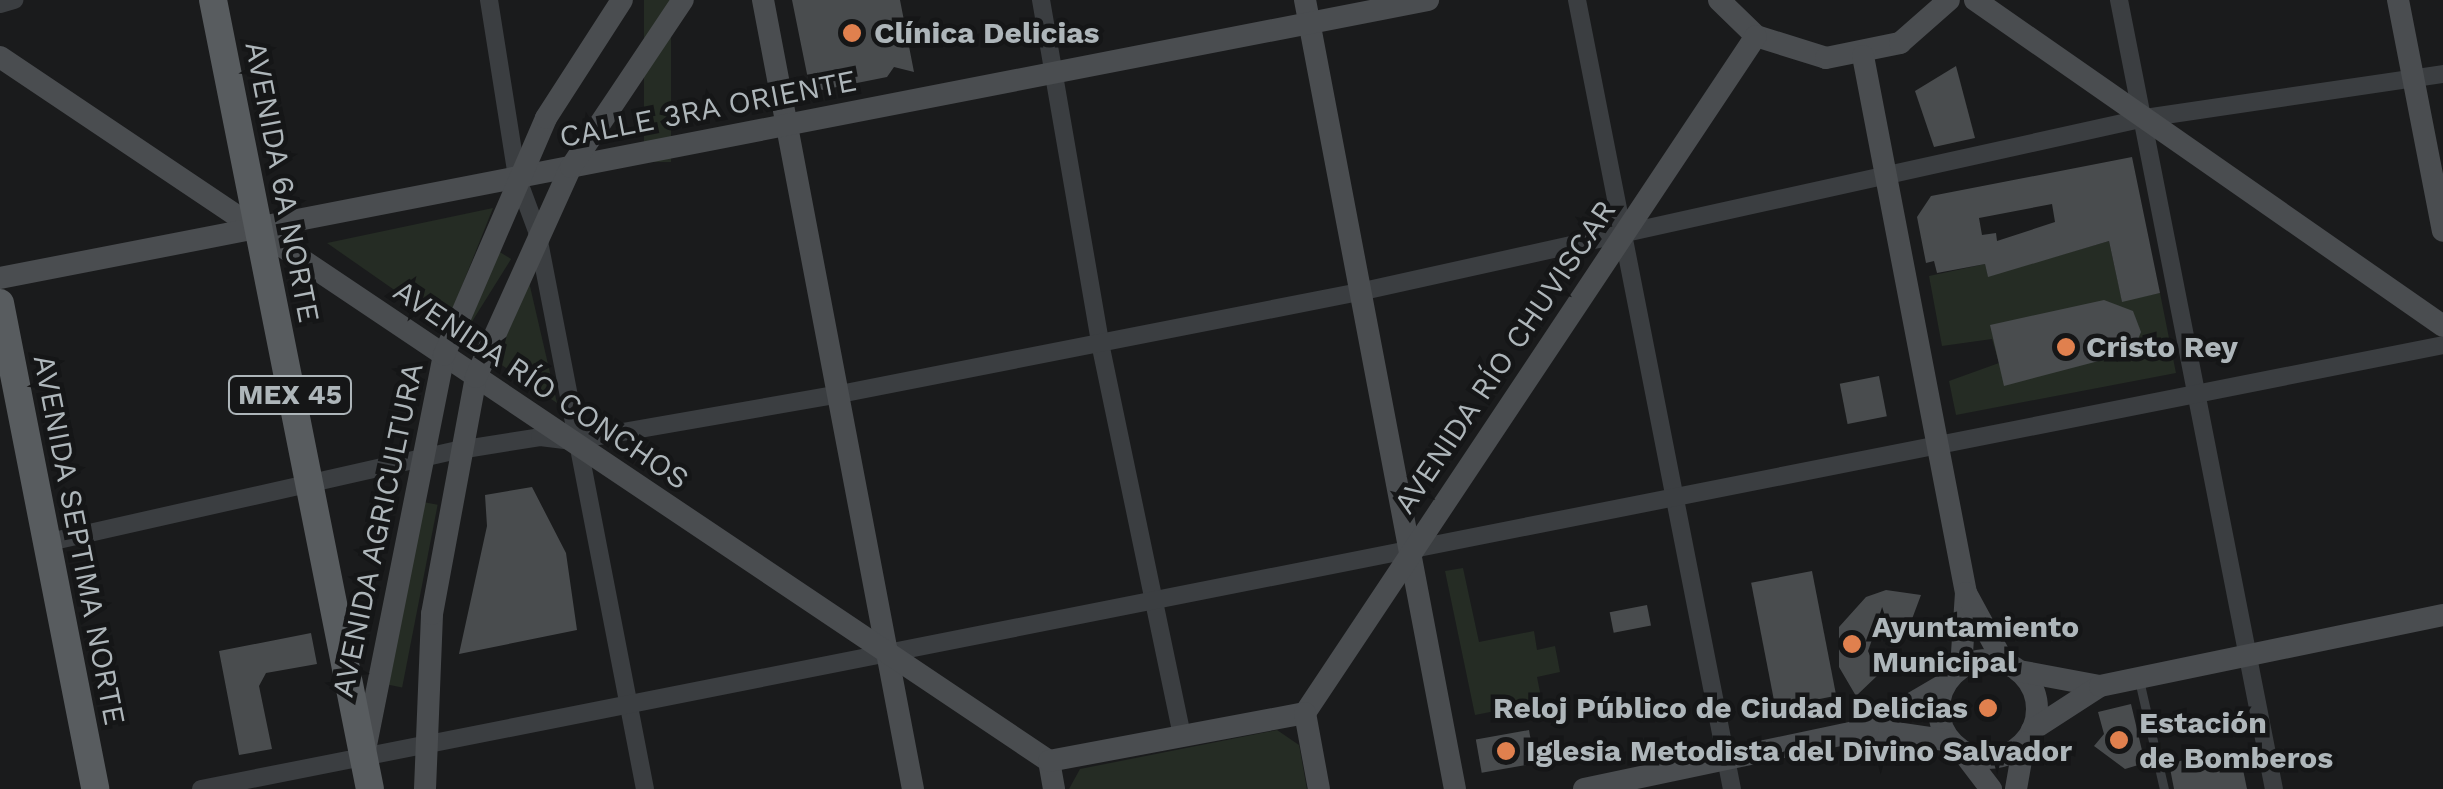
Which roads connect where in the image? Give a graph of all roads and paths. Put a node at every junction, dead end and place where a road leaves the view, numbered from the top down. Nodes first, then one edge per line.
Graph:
1 (14, 0) edge
2 (213, 0) edge
3 (488, 0) edge
4 (622, 0) edge
5 (684, 0) edge
6 (763, 0) edge
7 (1041, 0) edge
8 (1428, 0) edge
9 (1577, 0) edge
10 (1720, 0) edge
11 (1949, 0) edge
12 (1975, 0) edge
13 (2119, 0) edge
14 (2398, 0) edge
15 (0, 4) edge
16 (1307, 12) edge
17 (1756, 36) junction
18 (1863, 56) junction
19 (0, 58) edge
20 (1055, 72) junction
21 (2443, 74) edge
22 (2414, 80) junction
23 (2145, 118) junction
24 (786, 125) junction
25 (572, 167) junction
26 (517, 177) junction
27 (1886, 179) junction
28 (2443, 230) edge
29 (258, 231) junction
30 (536, 231) junction
31 (1624, 234) junction
32 (0, 278) edge
33 (1359, 292) junction
34 (0, 303) edge
35 (2443, 326) edge
36 (1100, 343) junction
37 (2443, 346) edge
38 (444, 355) junction
39 (476, 377) junction
40 (2195, 394) junction
41 (835, 395) junction
42 (571, 441) junction
43 (1940, 444) junction
44 (460, 450) junction
45 (417, 462) junction
46 (308, 489) junction
47 (1673, 492) junction
48 (45, 543) junction
49 (1413, 550) junction
50 (1966, 594) junction
51 (1154, 598) junction
52 (2443, 615) edge
53 (885, 652) junction
54 (2247, 656) junction
55 (2011, 667) junction
56 (1953, 676) junction
57 (2138, 677) junction
58 (2100, 686) junction
59 (629, 702) junction
60 (1304, 713) junction
61 (1868, 729) junction
62 (1182, 736) junction
63 (2028, 736) junction
64 (423, 742) junction
65 (1956, 746) junction
66 (364, 756) junction
67 (1726, 759) junction
68 (1049, 761) junction
69 (95, 789) edge
70 (201, 789) edge
71 (370, 789) edge
72 (424, 789) edge
73 (645, 789) edge
74 (914, 789) edge
75 (1054, 789) edge
76 (1320, 789) edge
77 (1455, 789) edge
78 (1584, 789) edge
79 (1732, 789) edge
80 (1992, 789) edge
81 (2016, 789) edge
82 (2164, 789) edge
83 (2274, 789) edge

1 - 15 street
2 - 29 main road, AVENIDA 6A NORTE / MEX 45
3 - 26 street
4 - 26 main road, AVENIDA AGRICULTURA
5 - 25 main road
6 - 24 main road
7 - 20 street
8 - 16 main road, CALLE 3RA ORIENTE
9 - 31 street
10 - 17 main road
11 - 18 main road
12 - 23 main road
13 - 23 street
14 - 22 main road
16 - 20 main road, CALLE 3RA ORIENTE
16 - 33 main road
17 - 18 main road
17 - 31 main road, AVENIDA RÍO CHUVISCAR
18 - 27 main road
19 - 29 main road, AVENIDA RÍO CONCHOS
20 - 24 main road, CALLE 3RA ORIENTE
20 - 36 street
21 - 22 street
22 - 23 street
22 - 28 main road
23 - 27 street
23 - 35 main road
23 - 40 street
24 - 25 main road, CALLE 3RA ORIENTE
24 - 41 main road
25 - 26 main road, CALLE 3RA ORIENTE
25 - 30 main road
26 - 29 main road, CALLE 3RA ORIENTE
26 - 30 street
26 - 38 main road, AVENIDA AGRICULTURA
27 - 31 street
27 - 43 main road
29 - 32 main road, CALLE 3RA ORIENTE
29 - 38 main road, AVENIDA RÍO CONCHOS
29 - 46 main road, AVENIDA 6A NORTE / MEX 45
30 - 39 main road
30 - 42 street
31 - 33 street
31 - 47 street
31 - 49 main road, AVENIDA RÍO CHUVISCAR
33 - 36 street
33 - 49 main road
34 - 48 main road, AVENIDA SEPTIMA NORTE
36 - 41 street
36 - 51 street
37 - 40 street
38 - 39 main road, AVENIDA RÍO CONCHOS
38 - 45 main road, AVENIDA AGRICULTURA
39 - 42 main road, AVENIDA RÍO CONCHOS
39 - 44 main road
40 - 43 street
40 - 54 street
41 - 42 street
41 - 53 main road
42 - 44 street
42 - 53 main road, AVENIDA RÍO CONCHOS
42 - 59 street
43 - 47 street
43 - 50 main road
44 - 45 street
44 - 64 main road
45 - 46 street
45 - 66 main road, AVENIDA AGRICULTURA
46 - 48 street
46 - 66 main road, AVENIDA 6A NORTE / MEX 45
47 - 49 street
47 - 67 street
48 - 69 main road, AVENIDA SEPTIMA NORTE
49 - 51 street
49 - 60 main road, AVENIDA RÍO CHUVISCAR
49 - 77 main road
50 - 55 main road
50 - 56 main road
51 - 53 street
51 - 62 street
52 - 54 main road
53 - 59 street
53 - 68 main road, AVENIDA RÍO CONCHOS
53 - 74 main road
54 - 57 main road
54 - 83 street
55 - 56 main road
55 - 58 main road
55 - 63 main road
56 - 61 main road
56 - 65 main road
57 - 58 main road
57 - 82 lane
58 - 63 main road
59 - 64 street
59 - 73 street
60 - 62 main road
60 - 76 main road
61 - 65 main road
61 - 67 main road
62 - 68 main road
63 - 65 main road
63 - 81 main road
64 - 66 street
64 - 72 main road
65 - 80 main road
66 - 70 street
66 - 71 main road, AVENIDA 6A NORTE / MEX 45
67 - 78 main road
67 - 79 street
68 - 75 main road

